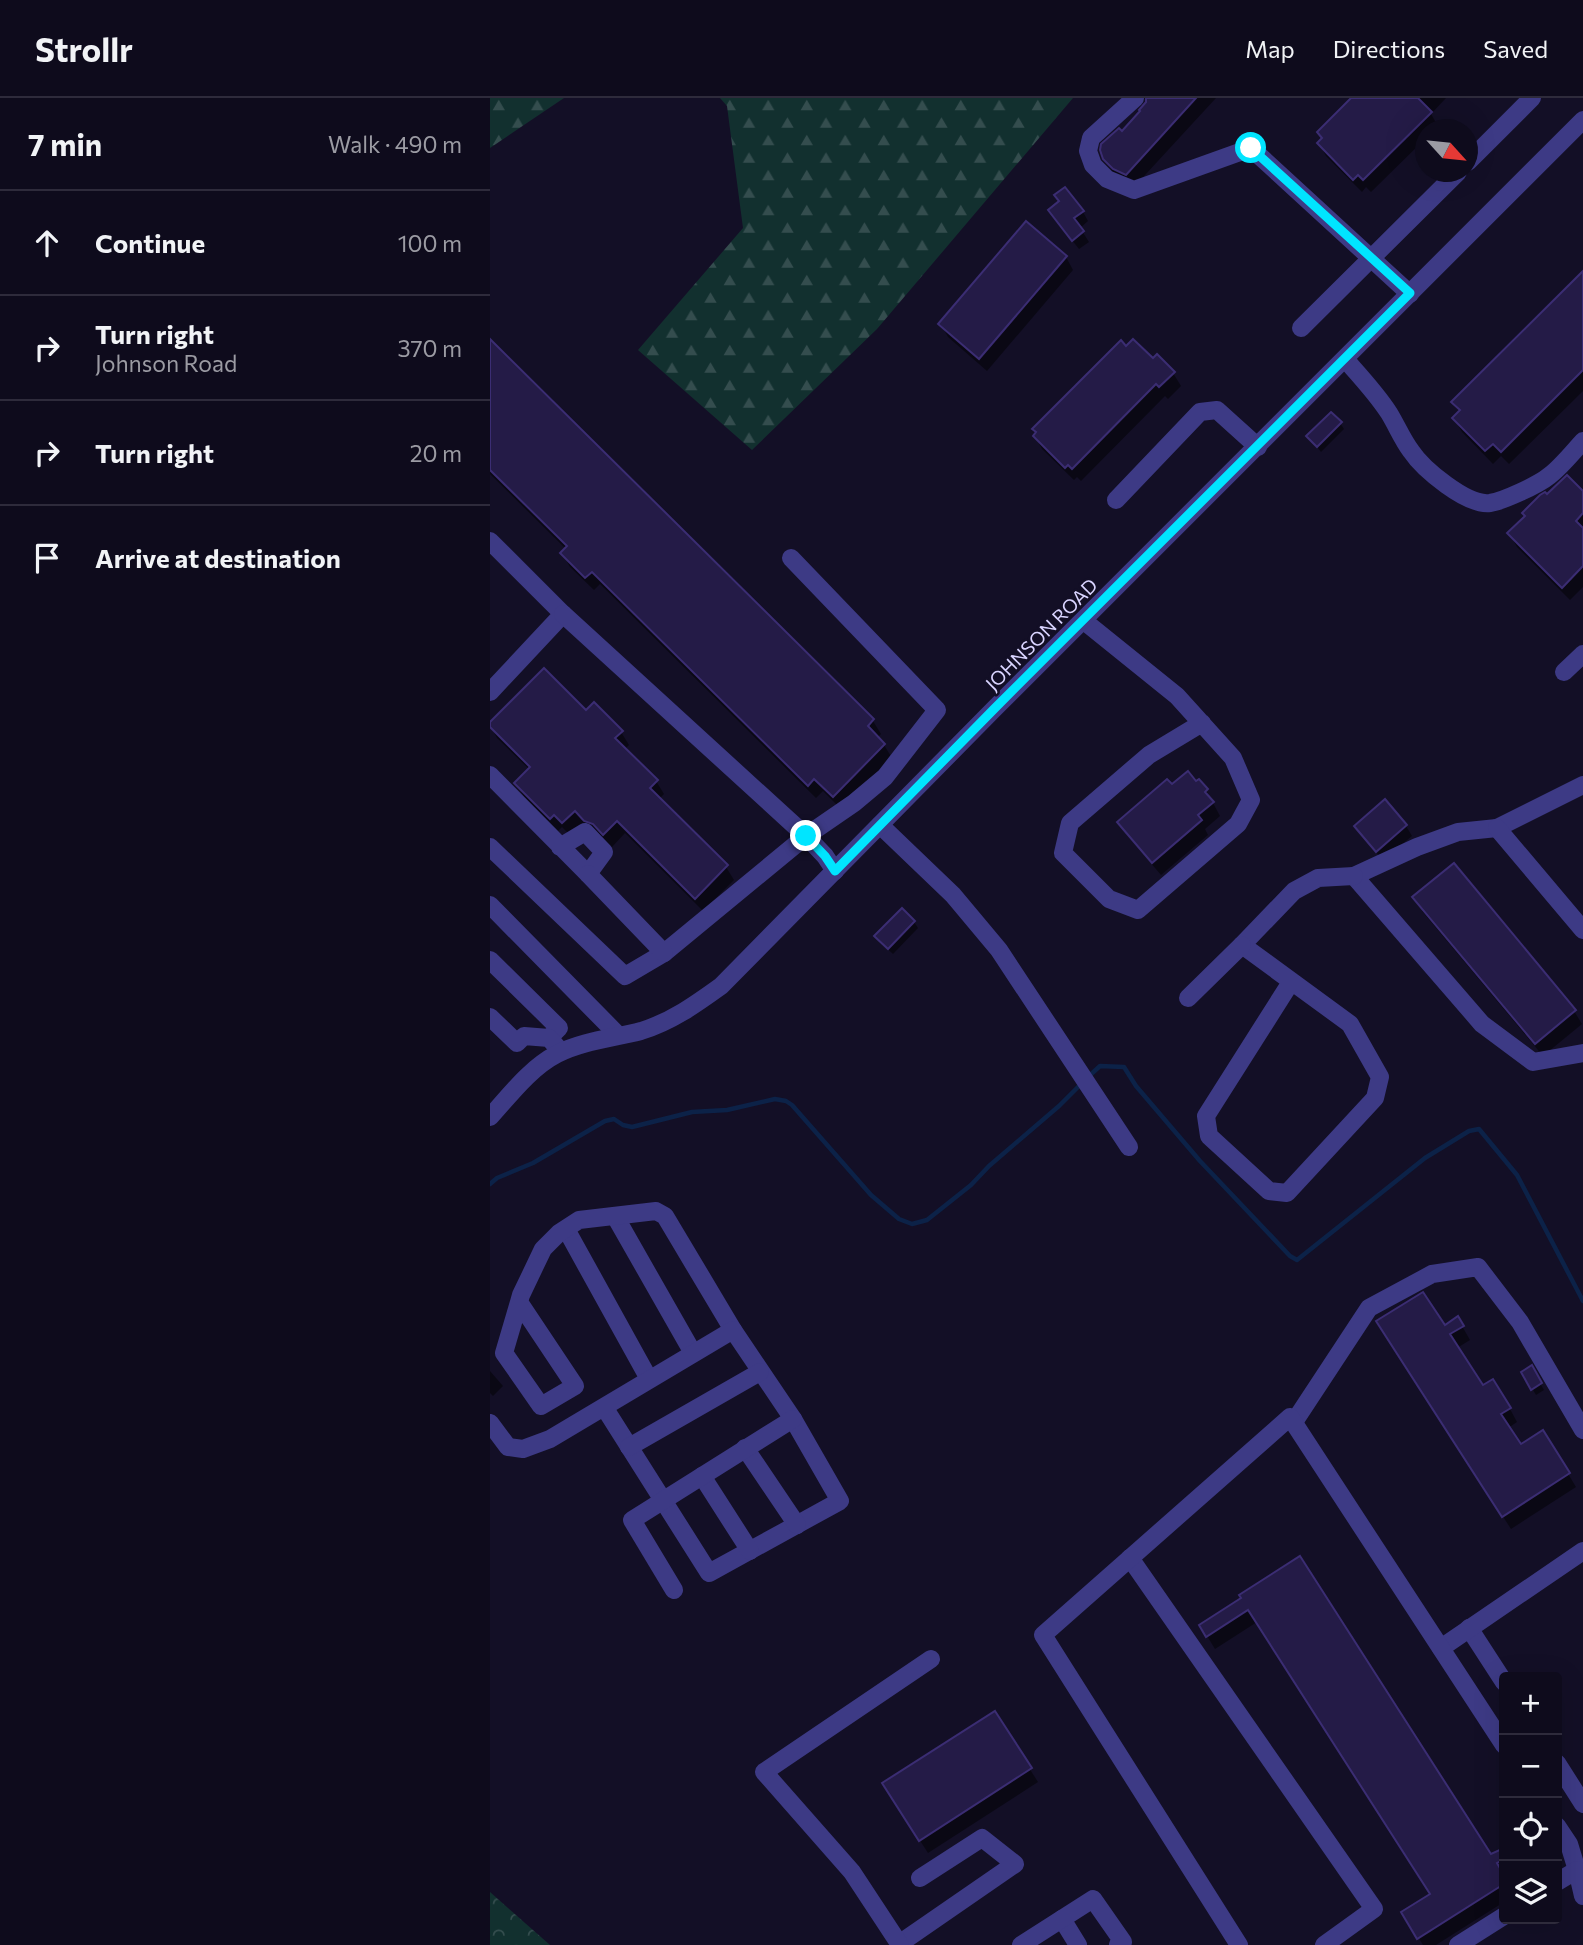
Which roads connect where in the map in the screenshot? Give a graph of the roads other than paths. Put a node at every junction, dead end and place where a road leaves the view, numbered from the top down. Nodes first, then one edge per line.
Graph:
1 (1135, 98) edge
2 (1532, 98) edge
3 (1583, 120) edge
4 (1478, 152) edge
5 (1448, 182) edge
6 (1370, 257) junction
7 (1410, 293) junction
8 (1300, 328) dead end
9 (1345, 359) junction
10 (1583, 441) edge
11 (1258, 447) junction
12 (1116, 500) dead end
13 (490, 541) edge
14 (791, 558) dead end
15 (563, 614) junction
16 (1084, 621) junction
17 (1583, 654) edge
18 (1564, 672) dead end
19 (490, 692) edge
20 (1202, 723) junction
21 (490, 775) edge
22 (1583, 785) edge
23 (880, 825) junction
24 (1497, 828) junction
25 (806, 836) junction
26 (490, 847) edge
27 (560, 847) junction
28 (835, 871) junction
29 (588, 874) junction
30 (1354, 876) junction
31 (490, 905) edge
32 (1583, 930) edge
33 (1242, 945) junction
34 (664, 953) junction
35 (490, 960) edge
36 (1291, 982) junction
37 (1188, 998) dead end
38 (490, 1017) edge
39 (618, 1035) junction
40 (549, 1038) junction
41 (562, 1051) junction
42 (1583, 1053) edge
43 (490, 1117) edge
44 (1129, 1147) dead end
45 (615, 1216) junction
46 (566, 1229) junction
47 (519, 1302) junction
48 (733, 1329) junction
49 (692, 1353) junction
50 (760, 1372) junction
51 (649, 1379) junction
52 (604, 1406) junction
53 (793, 1419) junction
54 (1294, 1422) junction
55 (490, 1423) edge
56 (1583, 1430) edge
57 (629, 1447) junction
58 (745, 1448) junction
59 (702, 1476) junction
60 (663, 1500) junction
61 (797, 1524) junction
62 (750, 1551) junction
63 (1583, 1551) edge
64 (1130, 1558) junction
65 (674, 1590) dead end
66 (1469, 1628) junction
67 (1440, 1648) junction
68 (931, 1659) dead end
69 (1499, 1674) edge
70 (1499, 1737) edge
71 (1562, 1771) edge
72 (1583, 1804) edge
73 (1562, 1834) edge
74 (1578, 1861) edge
75 (1562, 1877) edge
76 (920, 1878) dead end
77 (1583, 1896) edge
78 (1062, 1919) junction
79 (1499, 1919) edge
80 (1073, 1942) edge
81 (899, 1944) edge
82 (1021, 1945) edge
83 (1118, 1945) edge
84 (1239, 1945) edge
85 (1324, 1945) edge
86 (1458, 1945) edge

1 - 6 street
2 - 4 street
3 - 7 street, JOHNSON ROAD
5 - 6 street
6 - 7 street
6 - 8 street
7 - 9 street, JOHNSON ROAD
9 - 10 street
9 - 11 street, JOHNSON ROAD
11 - 12 street
11 - 16 street, JOHNSON ROAD
13 - 15 street
14 - 25 street
15 - 19 street
15 - 25 street
16 - 20 street
16 - 23 street, JOHNSON ROAD
17 - 18 street
20 - 20 street
21 - 27 street
22 - 24 street
23 - 28 street, JOHNSON ROAD
23 - 44 street
24 - 30 street
24 - 32 street
25 - 28 street
25 - 34 street
26 - 34 street
27 - 29 street
27 - 29 street
28 - 39 street, JOHNSON ROAD
29 - 34 street
30 - 33 street
30 - 42 street
31 - 39 street
33 - 36 street
33 - 37 street
35 - 40 street
36 - 36 street
38 - 40 street
39 - 41 street, JOHNSON ROAD
40 - 41 street
41 - 43 street, JOHNSON ROAD
45 - 46 street
45 - 48 street
45 - 49 street
46 - 47 street
46 - 51 street
47 - 47 street
48 - 49 street
48 - 50 street
49 - 51 street
50 - 53 street
50 - 57 street
51 - 52 street
52 - 55 street
52 - 57 street
53 - 58 street
53 - 61 street
54 - 56 street
54 - 64 street
54 - 67 street
57 - 60 street
58 - 59 street
58 - 61 street
59 - 60 street
59 - 62 street
60 - 62 street
60 - 65 street
61 - 62 street
63 - 66 street
64 - 84 street
64 - 85 street
66 - 67 street
66 - 69 street
67 - 70 street
68 - 81 street
71 - 72 street
73 - 74 street
74 - 75 street
74 - 77 street
76 - 81 street
78 - 80 street
78 - 82 street
78 - 83 street
79 - 86 street

